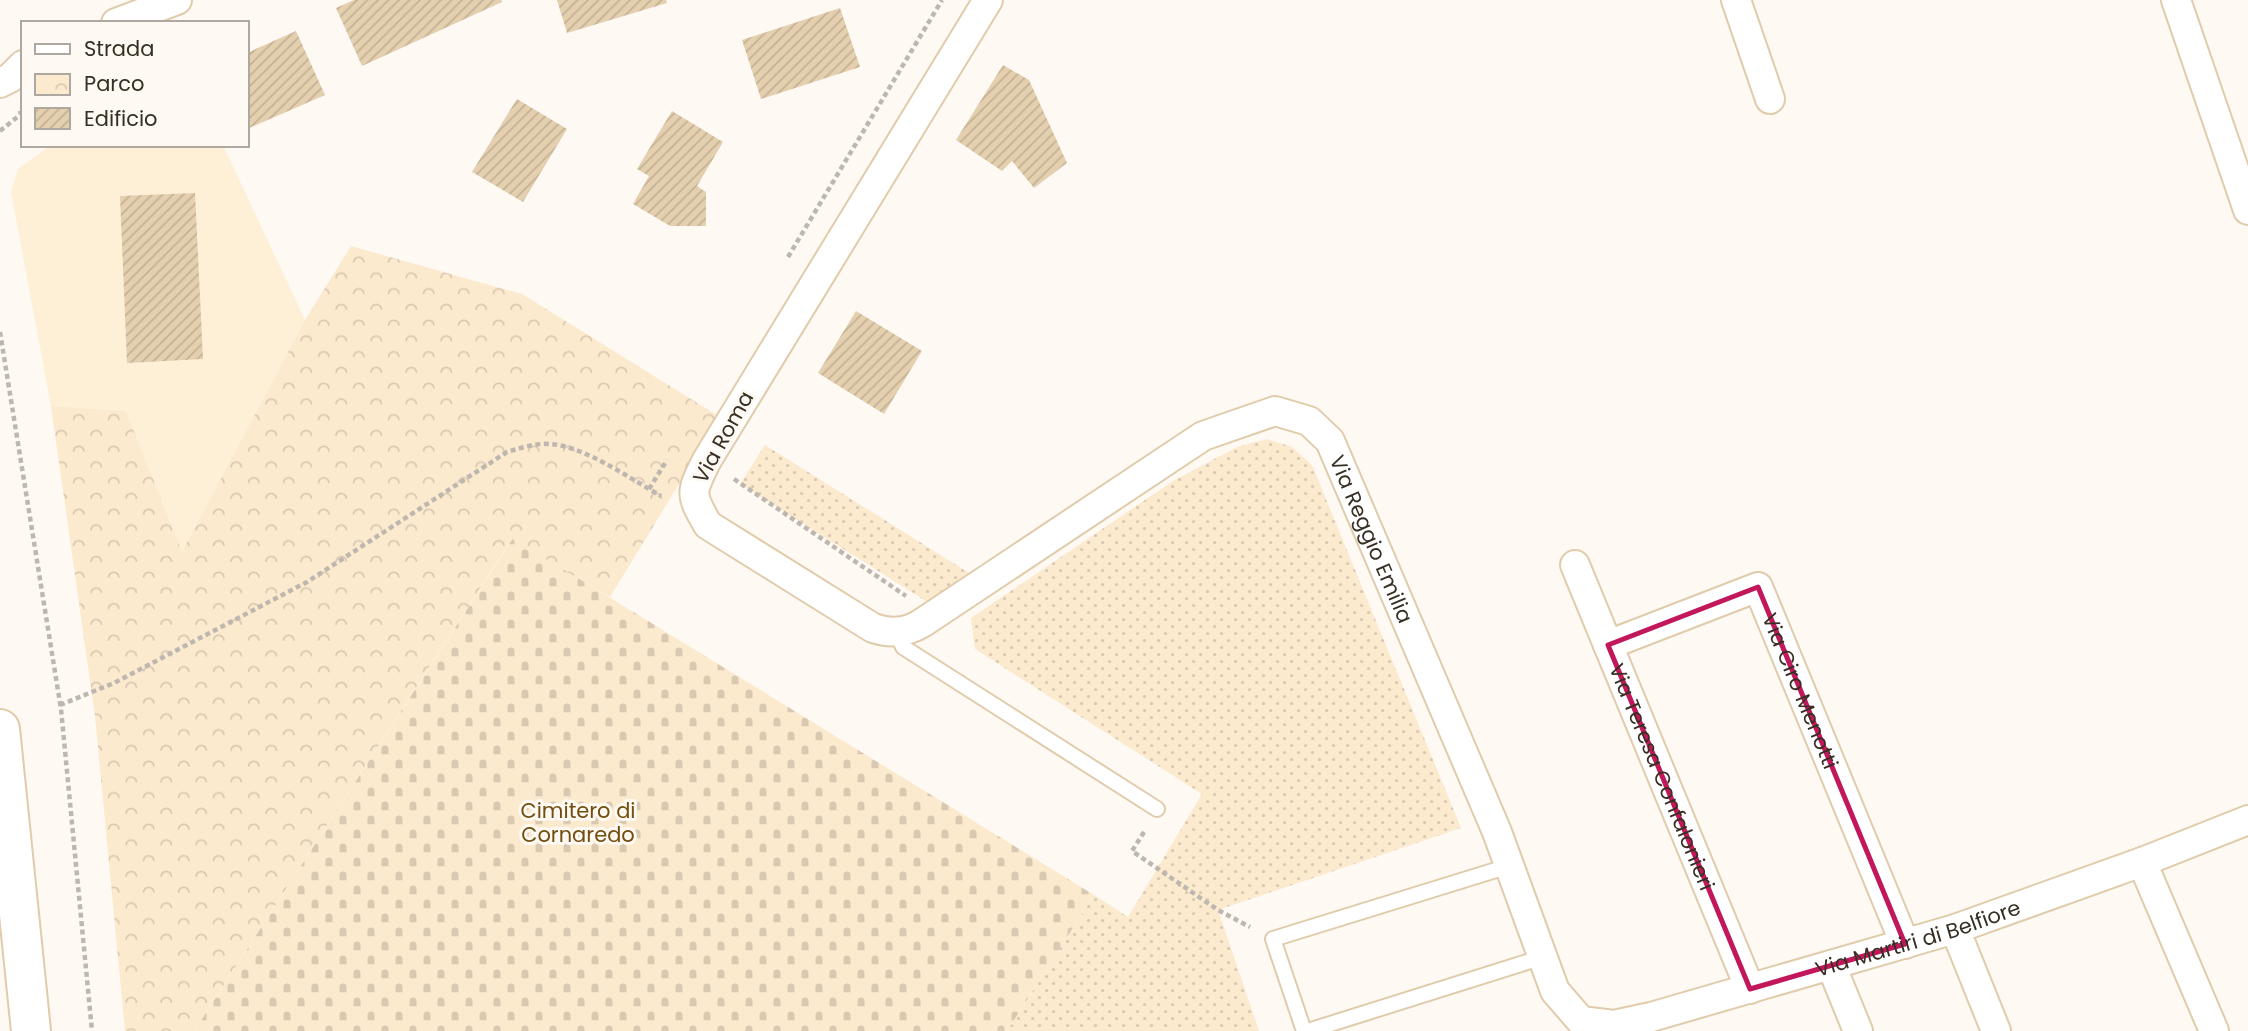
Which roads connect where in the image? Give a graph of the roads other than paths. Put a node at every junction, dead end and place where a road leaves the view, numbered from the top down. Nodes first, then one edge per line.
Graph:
1 (177, 0) edge
2 (988, 0) edge
3 (1736, 0) edge
4 (2176, 0) edge
5 (121, 21) edge
6 (21, 53) edge
7 (0, 56) edge
8 (21, 67) edge
9 (0, 83) edge
10 (1770, 99) dead end
11 (2248, 210) edge
12 (1575, 565) dead end
13 (897, 633) junction
14 (1608, 645) junction
15 (0, 729) edge
16 (1157, 809) road end
17 (2248, 820) edge
18 (2141, 862) junction
19 (1510, 866) junction
20 (1955, 929) junction
21 (1905, 944) junction
22 (1543, 957) junction
23 (1831, 965) junction
24 (1750, 989) junction
25 (1581, 1021) joint
26 (1653, 1024) edge
27 (31, 1031) edge
28 (1306, 1031) edge
29 (1858, 1031) edge
30 (1996, 1031) edge
31 (2214, 1031) edge

1 - 5 street
2 - 13 street, Via Roma
3 - 10 street
4 - 11 street
6 - 7 street
8 - 9 street
12 - 14 street, Via Teresa Confalonieri
13 - 16 lane, Via Roma
13 - 19 street, Via Reggio Emilia
14 - 21 street, Via Ciro Menotti
14 - 24 street, Via Teresa Confalonieri
15 - 27 street
17 - 18 street, Via Martiri di Belfiore
18 - 20 street, Via Martiri di Belfiore
18 - 31 street
19 - 22 street, Via Reggio Emilia
19 - 28 lane
20 - 21 street, Via Martiri di Belfiore
20 - 30 street
21 - 23 street, Via Martiri di Belfiore
22 - 25 street, Via Reggio Emilia
22 - 28 lane
23 - 24 street, Via Martiri di Belfiore
23 - 29 street
24 - 26 street, Via Martiri di Belfiore
25 - 26 street, Via Martiri di Belfiore

